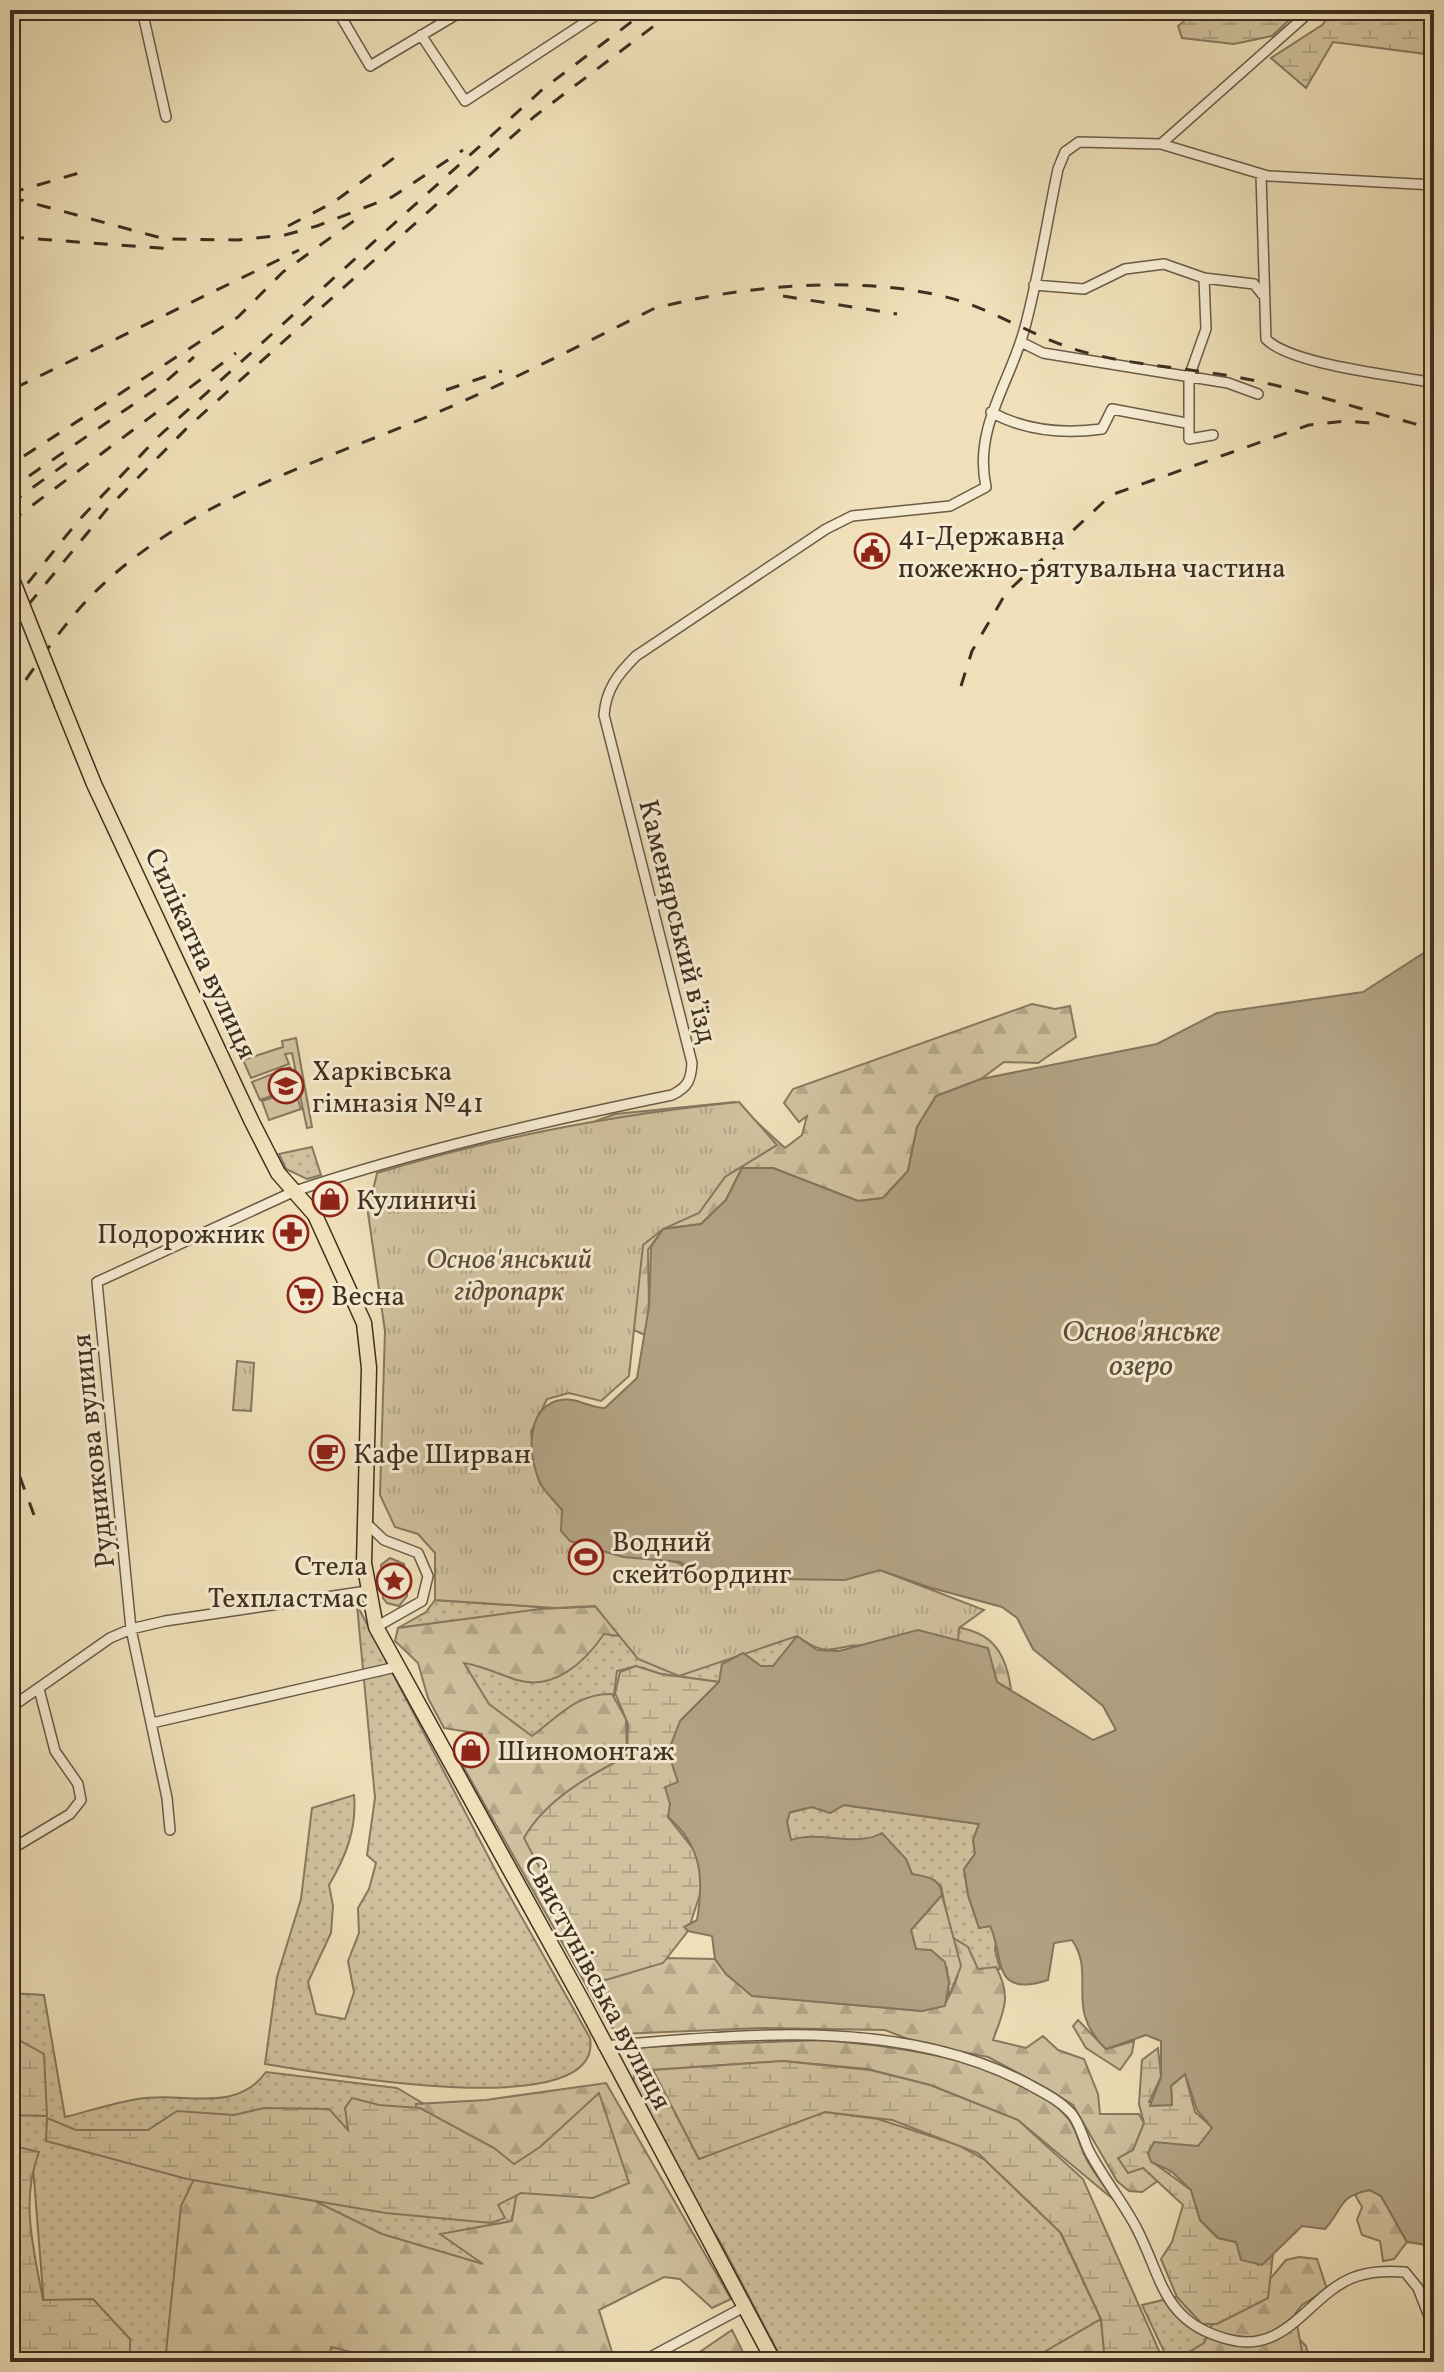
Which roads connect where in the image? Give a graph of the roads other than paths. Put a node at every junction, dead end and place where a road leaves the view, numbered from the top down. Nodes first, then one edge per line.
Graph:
1 (142, 10) edge
2 (337, 10) edge
3 (464, 10) edge
4 (604, 10) edge
5 (1312, 10) edge
6 (421, 35) junction
7 (166, 117) dead end
8 (1161, 144) junction
9 (1261, 174) junction
10 (1434, 185) edge
11 (1204, 278) junction
12 (1034, 285) junction
13 (1262, 294) junction
14 (1021, 342) junction
15 (1189, 377) junction
16 (1434, 383) edge
17 (1258, 394) dead end
18 (991, 412) junction
19 (1186, 423) junction
20 (1213, 435) dead end
21 (10, 574) edge
22 (295, 1191) junction
23 (362, 1519) junction
24 (367, 1591) junction
25 (376, 1627) junction
26 (131, 1629) junction
27 (396, 1667) junction
28 (39, 1689) junction
29 (10, 1708) edge
30 (152, 1723) junction
31 (170, 1830) dead end
32 (10, 1850) edge
33 (603, 2046) junction
34 (744, 2307) junction
35 (1434, 2326) edge
36 (641, 2362) edge
37 (774, 2362) edge

1 - 7 street
2 - 6 street
3 - 6 street
4 - 6 street
5 - 8 street
8 - 9 street
8 - 12 street
9 - 10 street
9 - 13 street
11 - 12 street
11 - 13 street
11 - 15 street
12 - 14 street
13 - 16 street
14 - 15 street
14 - 18 street
15 - 17 street
15 - 19 street
18 - 19 street
18 - 22 street, Каменярський в’їзд
19 - 20 street
21 - 22 main road, Силікатна вулиця, bridge
22 - 23 main road, Силікатна вулиця
22 - 26 street, Рудникова вулиця
23 - 24 main road, Силікатна вулиця
23 - 25 street
24 - 25 main road, Силікатна вулиця
24 - 26 street
25 - 27 main road, Свистунівська вулиця
26 - 28 street
26 - 30 street, Рудникова вулиця
27 - 30 street
27 - 33 main road, Свистунівська вулиця
28 - 29 street
28 - 32 street
30 - 31 street, Рудникова вулиця
33 - 34 main road, Свистунівська вулиця
33 - 35 street
34 - 36 street
34 - 37 main road, Свистунівська вулиця

